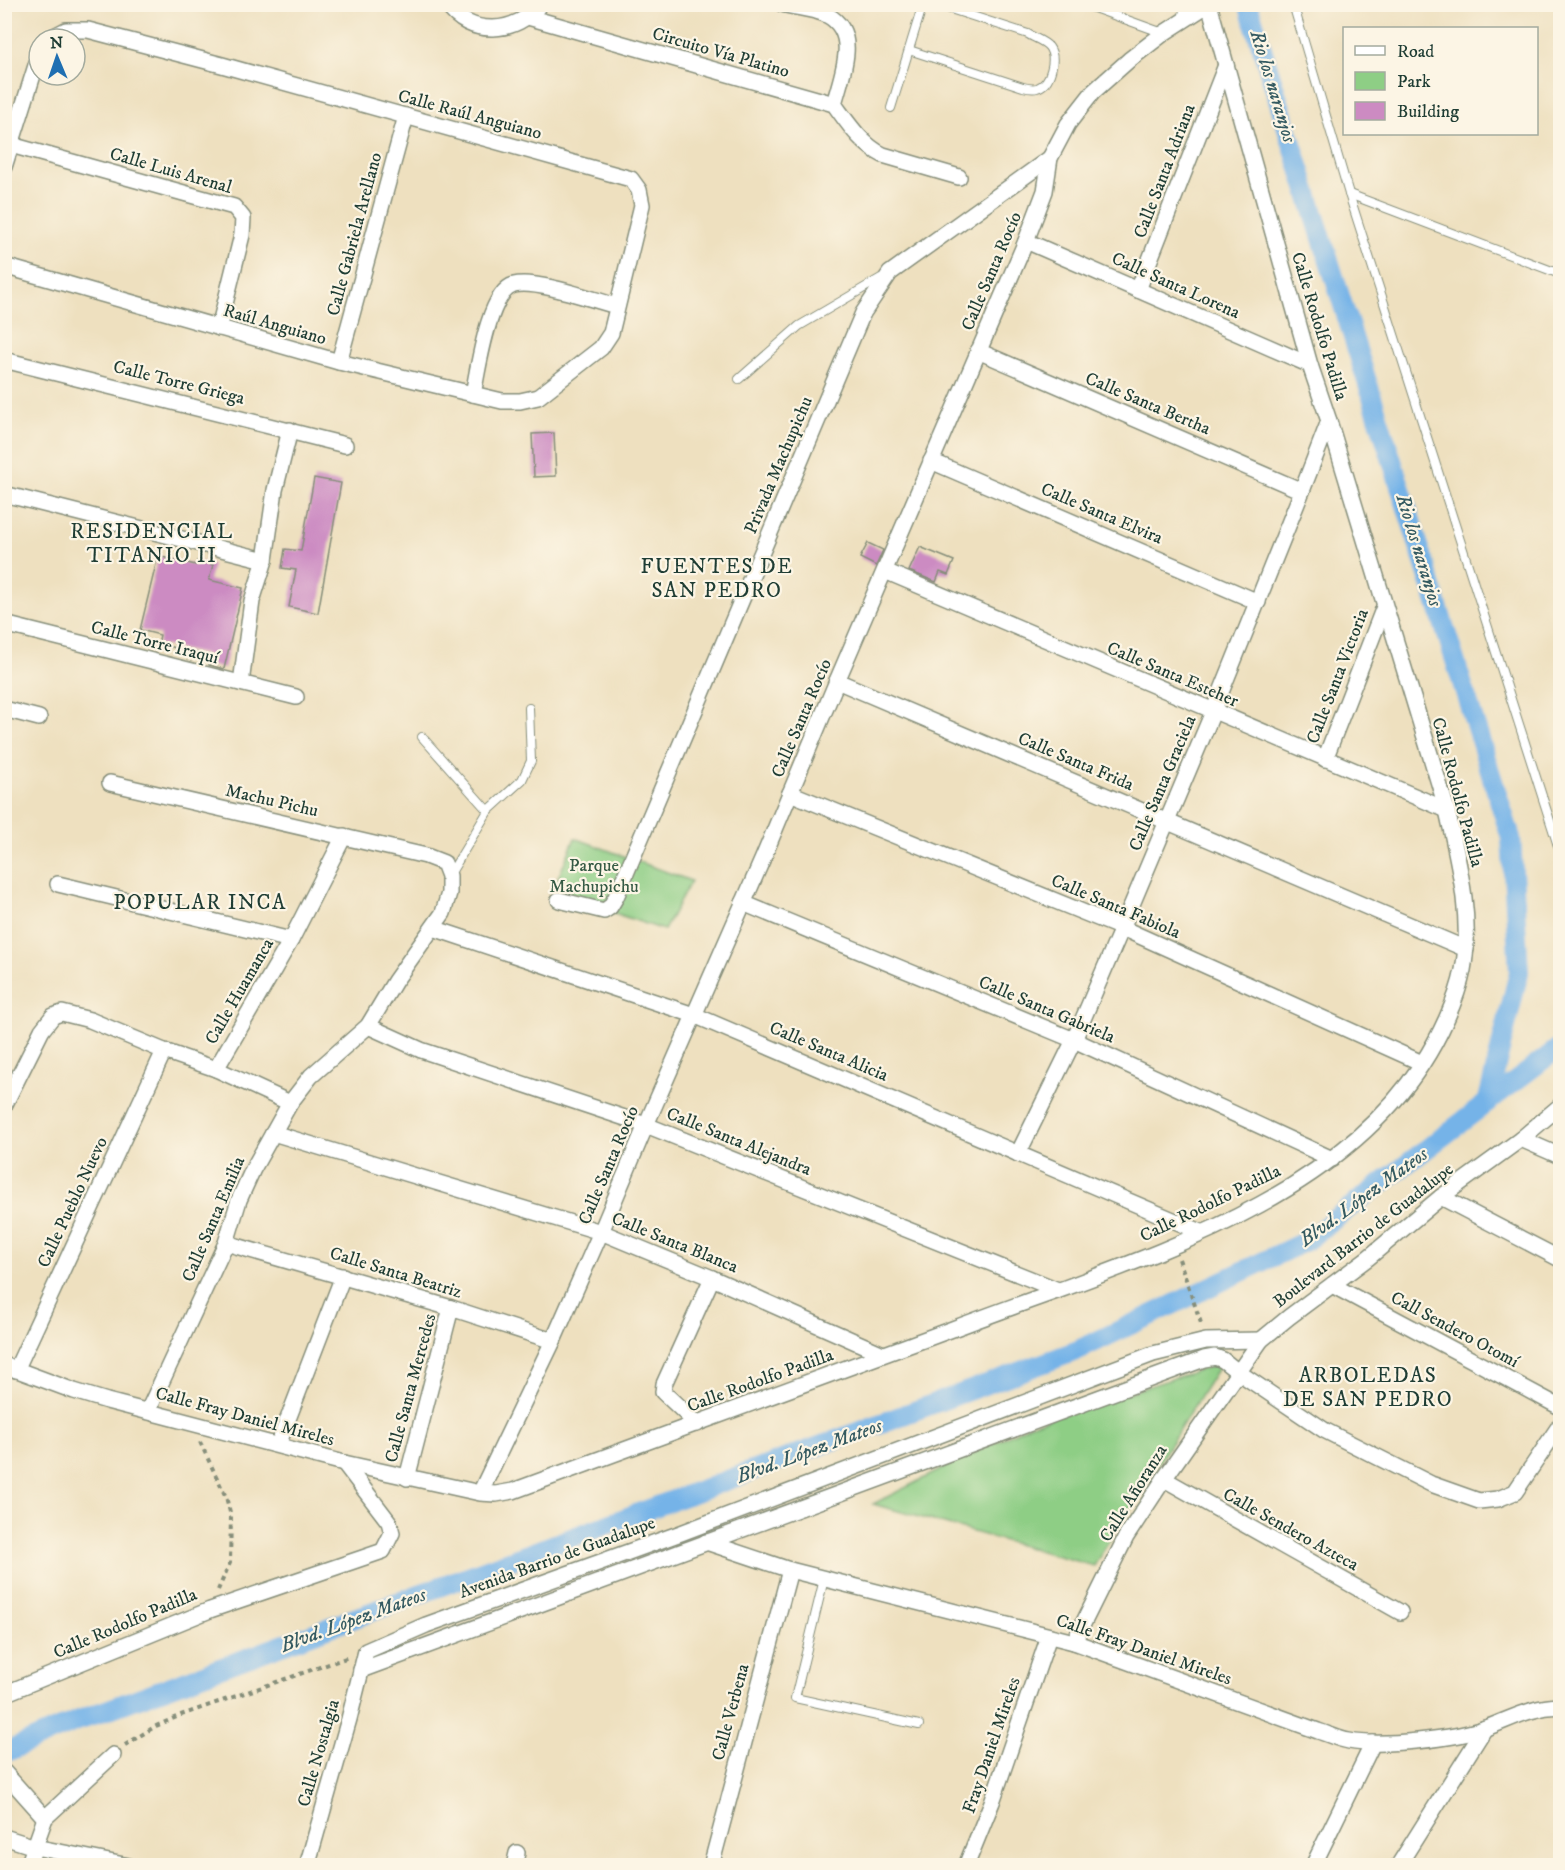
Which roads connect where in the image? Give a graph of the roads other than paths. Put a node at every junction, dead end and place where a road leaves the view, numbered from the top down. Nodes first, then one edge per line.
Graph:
1 (447, 4) edge
2 (540, 4) edge
3 (782, 4) edge
4 (922, 4) edge
5 (935, 4) edge
6 (1083, 4) edge
7 (1185, 4) edge
8 (1209, 4) edge
9 (1293, 4) edge
10 (528, 17) junction
11 (1182, 21) junction
12 (87, 30) edge
13 (1164, 33) junction
14 (909, 50) junction
15 (1226, 65) junction
16 (29, 87) edge
17 (834, 104) junction
18 (891, 108) dead end
19 (406, 116) junction
20 (11, 145) junction
21 (1050, 158) junction
22 (4, 167) edge
23 (959, 177) dead end
24 (1349, 194) junction
25 (1026, 241) junction
26 (4, 266) edge
27 (890, 273) junction
28 (1560, 274) edge
29 (1138, 290) junction
30 (617, 306) junction
31 (219, 328) junction
32 (978, 351) junction
33 (4, 360) edge
34 (339, 362) junction
35 (1310, 365) junction
36 (739, 379) dead end
37 (473, 394) junction
38 (538, 397) joint
39 (1329, 421) junction
40 (290, 429) junction
41 (345, 445) dead end
42 (931, 461) junction
43 (1302, 491) junction
44 (4, 494) edge
45 (265, 560) junction
46 (885, 571) junction
47 (1258, 602) junction
48 (1384, 607) junction
49 (4, 624) edge
50 (837, 681) junction
51 (242, 683) junction
52 (296, 697) dead end
53 (529, 708) dead end
54 (4, 709) edge
55 (1213, 712) junction
56 (39, 718) dead end
57 (422, 737) dead end
58 (1325, 759) junction
59 (110, 783) dead end
60 (790, 793) junction
61 (1447, 810) junction
62 (488, 811) junction
63 (1168, 820) junction
64 (344, 836) junction
65 (1560, 852) edge
66 (449, 876) junction
67 (58, 884) dead end
68 (559, 900) dead end
69 (743, 903) junction
70 (434, 928) junction
71 (1122, 928) junction
72 (291, 940) junction
73 (1466, 949) junction
74 (694, 1015) junction
75 (368, 1026) junction
76 (1074, 1040) junction
77 (164, 1051) junction
78 (1422, 1063) junction
79 (216, 1070) junction
80 (290, 1103) junction
81 (4, 1106) edge
82 (1560, 1106) edge
83 (646, 1125) junction
84 (273, 1133) junction
85 (1521, 1139) junction
86 (1018, 1154) junction
87 (1560, 1156) edge
88 (1332, 1159) junction
89 (1441, 1197) junction
90 (601, 1232) junction
91 (1201, 1232) junction
92 (226, 1243) junction
93 (1560, 1259) edge
94 (343, 1276) junction
95 (712, 1278) junction
96 (1332, 1285) junction
97 (1058, 1290) junction
98 (451, 1308) junction
99 (1261, 1340) junction
100 (553, 1341) junction
101 (883, 1354) junction
102 (10, 1368) edge
103 (1238, 1372) junction
104 (1560, 1407) edge
105 (148, 1411) junction
106 (697, 1424) junction
107 (1560, 1425) edge
108 (278, 1445) junction
109 (344, 1463) junction
110 (407, 1478) junction
111 (1164, 1479) junction
112 (480, 1493) junction
113 (681, 1533) junction
114 (708, 1542) junction
115 (790, 1570) junction
116 (824, 1579) junction
117 (1400, 1612) dead end
118 (1049, 1636) junction
119 (1074, 1642) junction
120 (366, 1651) joint
121 (362, 1670) junction
122 (4, 1694) edge
123 (1560, 1706) edge
124 (919, 1725) dead end
125 (1485, 1728) junction
126 (1373, 1743) junction
127 (113, 1755) road end
128 (7, 1780) edge
129 (45, 1818) junction
130 (4, 1837) edge
131 (35, 1847) junction
132 (28, 1866) edge
133 (129, 1866) edge
134 (307, 1866) edge
135 (711, 1866) edge
136 (966, 1866) edge
137 (1313, 1866) edge
138 (1398, 1866) edge

1 - 10 street
2 - 10 street
3 - 17 street
4 - 14 lane
5 - 14 lane
6 - 13 lane
7 - 11 lane
8 - 11 street, Calle Santa Rocío
8 - 15 street, Calle Rodolfo Padilla
9 - 24 lane
10 - 17 street, Circuito Vía Platino
11 - 13 street, Calle Santa Rocío
12 - 19 street, Calle Raúl Anguiano
13 - 21 street, Calle Santa Rocío
14 - 18 lane
15 - 29 street, Calle Santa Adriana
15 - 35 street, Calle Rodolfo Padilla
16 - 20 street
17 - 23 street
19 - 30 street, Calle Raúl Anguiano
19 - 34 street, Calle Gabriela Arellano
20 - 22 street
20 - 31 street, Calle Luis Arenal
21 - 25 street, Calle Santa Rocío
21 - 27 street, Privada Machupichu
24 - 28 lane
24 - 65 lane
25 - 29 street, Calle Santa Lorena
25 - 32 street, Calle Santa Rocío
26 - 31 street, Raúl Anguiano
27 - 36 lane
27 - 68 street, Privada Machupichu
29 - 35 street, Calle Santa Lorena
30 - 37 street
30 - 38 street, Calle Raúl Anguiano
31 - 34 street, Raúl Anguiano
32 - 42 street, Calle Santa Rocío
32 - 43 street, Calle Santa Bertha
33 - 40 street, Calle Torre Griega
34 - 37 street, Raúl Anguiano
35 - 39 street, Calle Rodolfo Padilla
37 - 38 street, Raúl Anguiano
39 - 43 street, Calle Santa Graciela
39 - 48 street, Calle Rodolfo Padilla
40 - 41 street, Calle Torre Griega
40 - 45 street
42 - 46 street, Calle Santa Rocío
42 - 47 street, Calle Santa Elvira
43 - 47 street, Calle Santa Graciela
44 - 45 street
45 - 51 street
46 - 50 street, Calle Santa Rocío
46 - 55 street, Calle Santa Esteher
47 - 55 street, Calle Santa Graciela
48 - 58 street, Calle Santa Victoria
48 - 61 street, Calle Rodolfo Padilla
49 - 51 street, Calle Torre Iraquí
50 - 60 street, Calle Santa Rocío
50 - 63 street, Calle Santa Frida
51 - 52 street, Calle Torre Iraquí
53 - 62 lane
54 - 56 street
55 - 58 street, Calle Santa Esteher
55 - 63 street, Calle Santa Graciela
57 - 62 lane
58 - 61 street, Calle Santa Esteher
59 - 64 street, Machu Pichu
60 - 69 street, Calle Santa Rocío
60 - 71 street, Calle Santa Fabiola
61 - 73 street, Calle Rodolfo Padilla
62 - 66 lane
63 - 71 street, Calle Santa Graciela
63 - 73 street, Calle Santa Frida
64 - 66 street, Machu Pichu
64 - 72 street, Calle Huamanca
66 - 70 street, Calle Santa Emilia
67 - 72 street
69 - 74 street, Calle Santa Rocío
69 - 76 street, Calle Santa Gabriela
70 - 74 street, Calle Santa Alicia
70 - 75 street, Calle Santa Emilia
71 - 76 street, Calle Santa Graciela
71 - 78 street, Calle Santa Fabiola
72 - 79 street, Calle Huamanca
73 - 78 street, Calle Rodolfo Padilla
74 - 83 street, Calle Santa Rocío
74 - 86 street, Calle Santa Alicia
75 - 80 street, Calle Santa Emilia
75 - 83 street, Calle Santa Alejandra
76 - 86 street, Calle Santa Graciela
76 - 88 street, Calle Santa Gabriela
77 - 79 street
77 - 81 street
77 - 102 street, Calle Pueblo Nuevo
78 - 88 street, Calle Rodolfo Padilla
79 - 80 street
80 - 84 street, Calle Santa Emilia
82 - 85 street, Boulevard Barrio de Guadalupe
83 - 90 street, Calle Santa Rocío
83 - 97 street, Calle Santa Alejandra
84 - 90 street, Calle Santa Blanca
84 - 92 street, Calle Santa Emilia
85 - 87 street
85 - 89 street, Boulevard Barrio de Guadalupe
86 - 91 street, Calle Santa Alicia
88 - 91 street, Calle Rodolfo Padilla
89 - 93 street
89 - 96 street, Boulevard Barrio de Guadalupe
90 - 95 street, Calle Santa Blanca
90 - 100 street, Calle Santa Rocío
91 - 97 street, Calle Rodolfo Padilla
92 - 94 street, Calle Santa Beatriz
92 - 105 street, Calle Santa Emilia
94 - 98 street, Calle Santa Beatriz
94 - 108 street
95 - 101 street, Calle Santa Blanca
95 - 106 street
96 - 99 street, Boulevard Barrio de Guadalupe
96 - 104 street, Call Sendero Otomí
97 - 101 street, Calle Rodolfo Padilla
98 - 100 street, Calle Santa Beatriz
98 - 110 street, Calle Santa Mercedes
99 - 103 street, Boulevard Barrio de Guadalupe
99 - 113 street, Avenida Barrio de Guadalupe
100 - 112 street, Calle Santa Rocío
101 - 106 street, Calle Rodolfo Padilla
102 - 105 street, Calle Fray Daniel Mireles
103 - 107 street
103 - 111 street, Calle Añoranza
103 - 114 street
105 - 108 street, Calle Fray Daniel Mireles
106 - 112 street, Calle Rodolfo Padilla
108 - 109 street, Calle Fray Daniel Mireles
109 - 110 street, Calle Fray Daniel Mireles
109 - 122 street, Calle Rodolfo Padilla
110 - 112 street, Calle Fray Daniel Mireles
111 - 117 street, Calle Sendero Azteca
111 - 119 street, Calle Añoranza
113 - 114 street, Calle Fray Daniel Mireles
113 - 120 street, Avenida Barrio de Guadalupe
114 - 115 street, Calle Fray Daniel Mireles
114 - 121 street
115 - 116 street, Calle Fray Daniel Mireles
115 - 135 street, Calle Verbena
116 - 118 street, Calle Fray Daniel Mireles
116 - 124 lane
118 - 119 street, Calle Fray Daniel Mireles
118 - 136 street, Fray Daniel Mireles
119 - 126 street, Calle Fray Daniel Mireles
120 - 121 street, Calle Nostalgia
121 - 134 street, Calle Nostalgia
123 - 125 street, Calle Fray Daniel Mireles
125 - 126 street, Calle Fray Daniel Mireles
125 - 138 street
126 - 137 street
127 - 129 street
128 - 129 street
129 - 131 street
130 - 131 street
131 - 132 street
131 - 133 street

